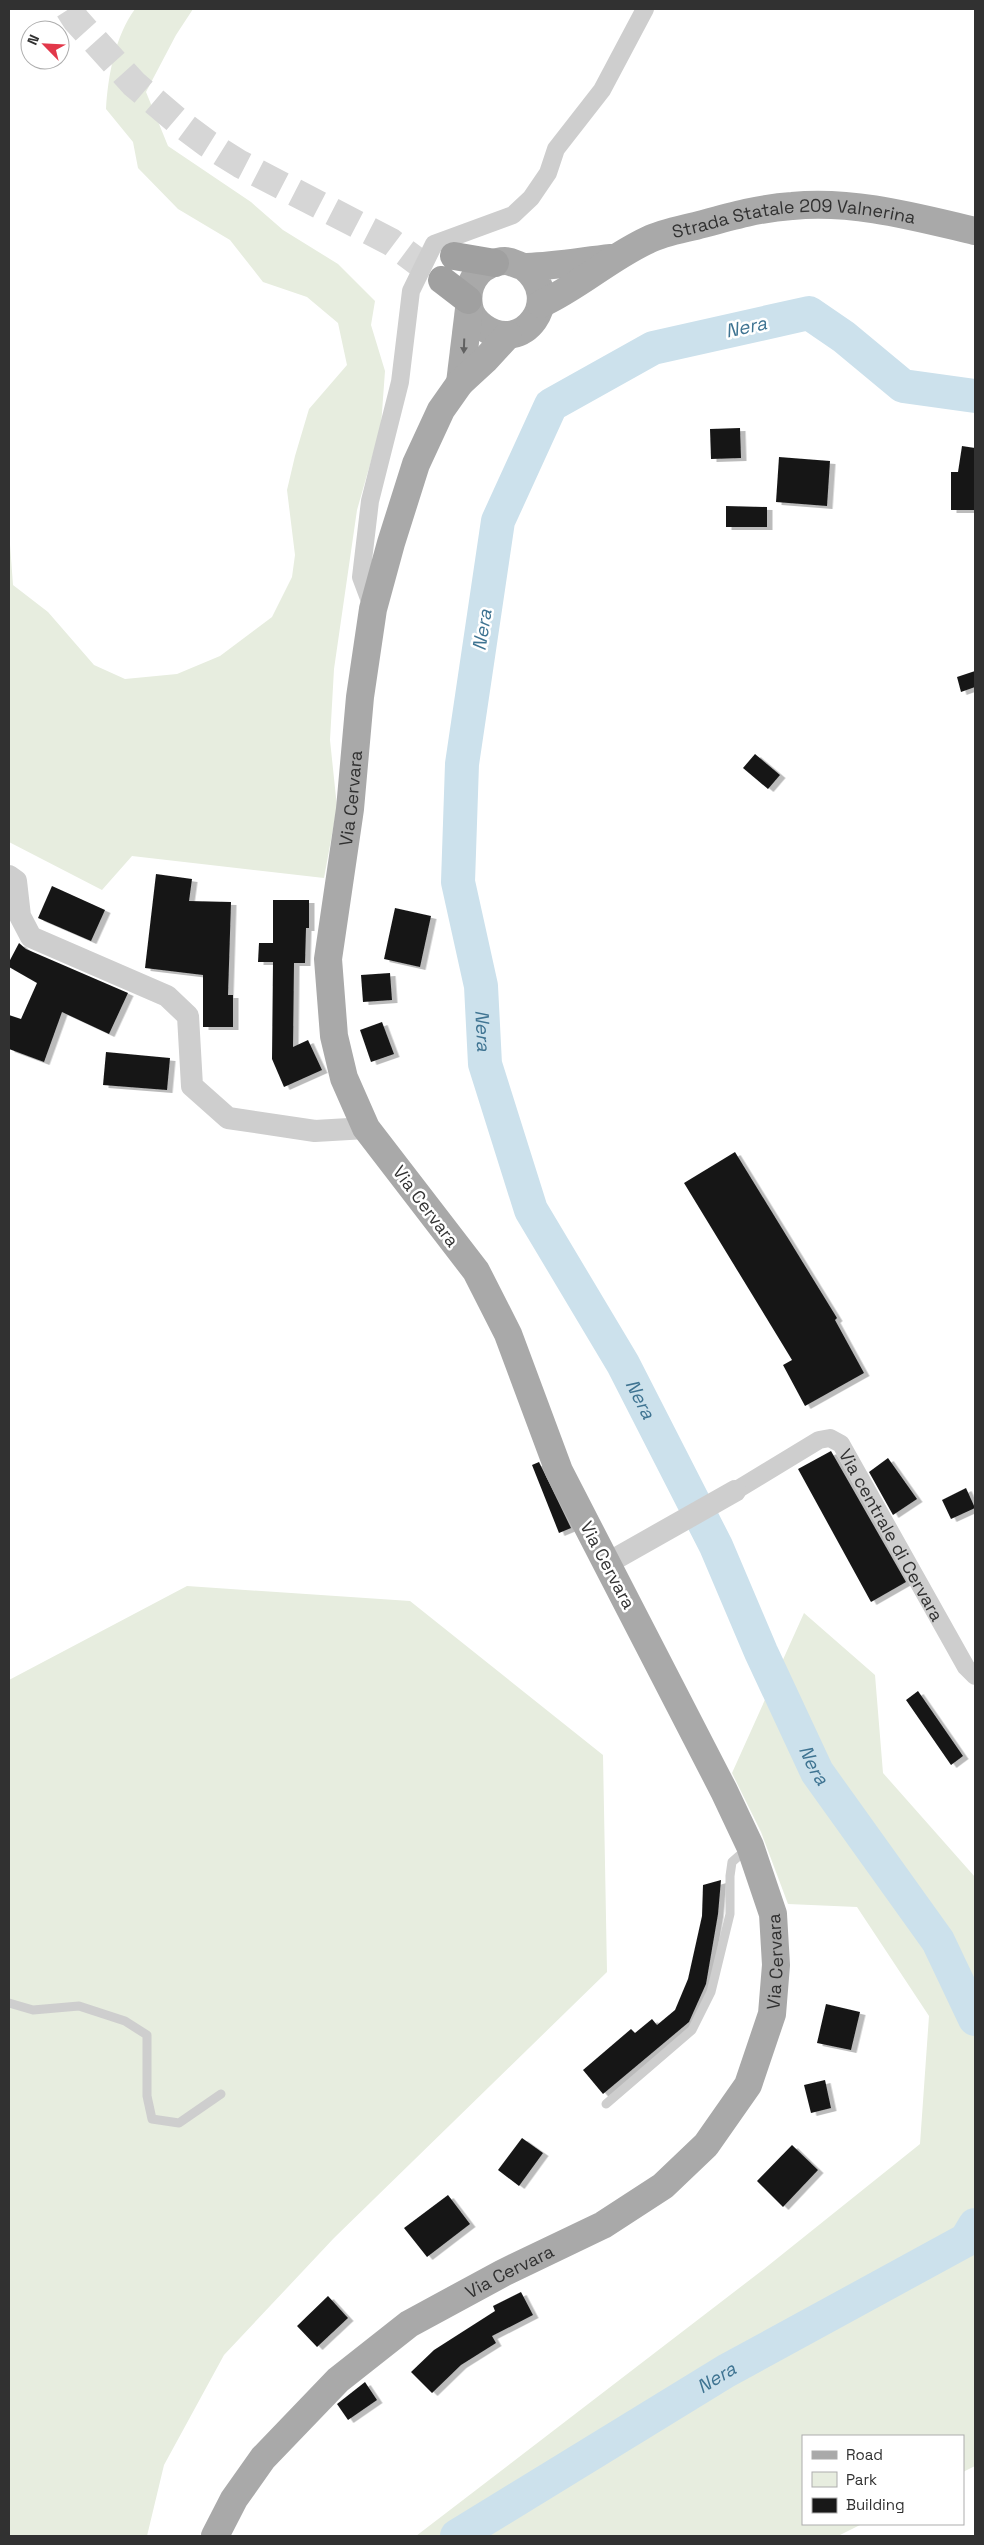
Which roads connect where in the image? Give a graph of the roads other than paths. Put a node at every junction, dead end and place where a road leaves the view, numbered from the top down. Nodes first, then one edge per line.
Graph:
1 (645, 9) edge
2 (975, 231) edge
3 (615, 257) junction
4 (495, 263) junction
5 (524, 267) junction
6 (469, 304) junction
7 (541, 304) junction
8 (508, 335) junction
9 (460, 382) junction
10 (373, 609) junction
11 (9, 876) edge
12 (366, 1128) junction
13 (735, 1492) joint
14 (606, 1564) junction
15 (975, 1676) edge
16 (750, 1846) junction
17 (9, 2003) edge
18 (221, 2094) dead end
19 (606, 2104) dead end
20 (215, 2536) edge

1 - 10 street
2 - 3 main road, Strada Statale 209 Valnerina
3 - 5 main road, Strada Statale 209 Valnerina
3 - 7 main road, Strada Statale 209 Valnerina
4 - 5 main road, Strada Statale 209 Valnerina
4 - 6 main road
4 - 6 highway
5 - 7 main road
6 - 8 main road
6 -> 9 main road, Via Cervara
7 - 8 main road
8 - 9 main road, Via Cervara
9 - 10 main road, Via Cervara
10 - 12 main road, Via Cervara
11 - 12 street
12 - 14 main road, Via Cervara
13 - 14 street, Via centrale di Cervara
13 - 15 street, Via centrale di Cervara
14 - 16 main road, Via Cervara
16 - 19 lane
16 - 20 main road, Via Cervara
17 - 18 lane

